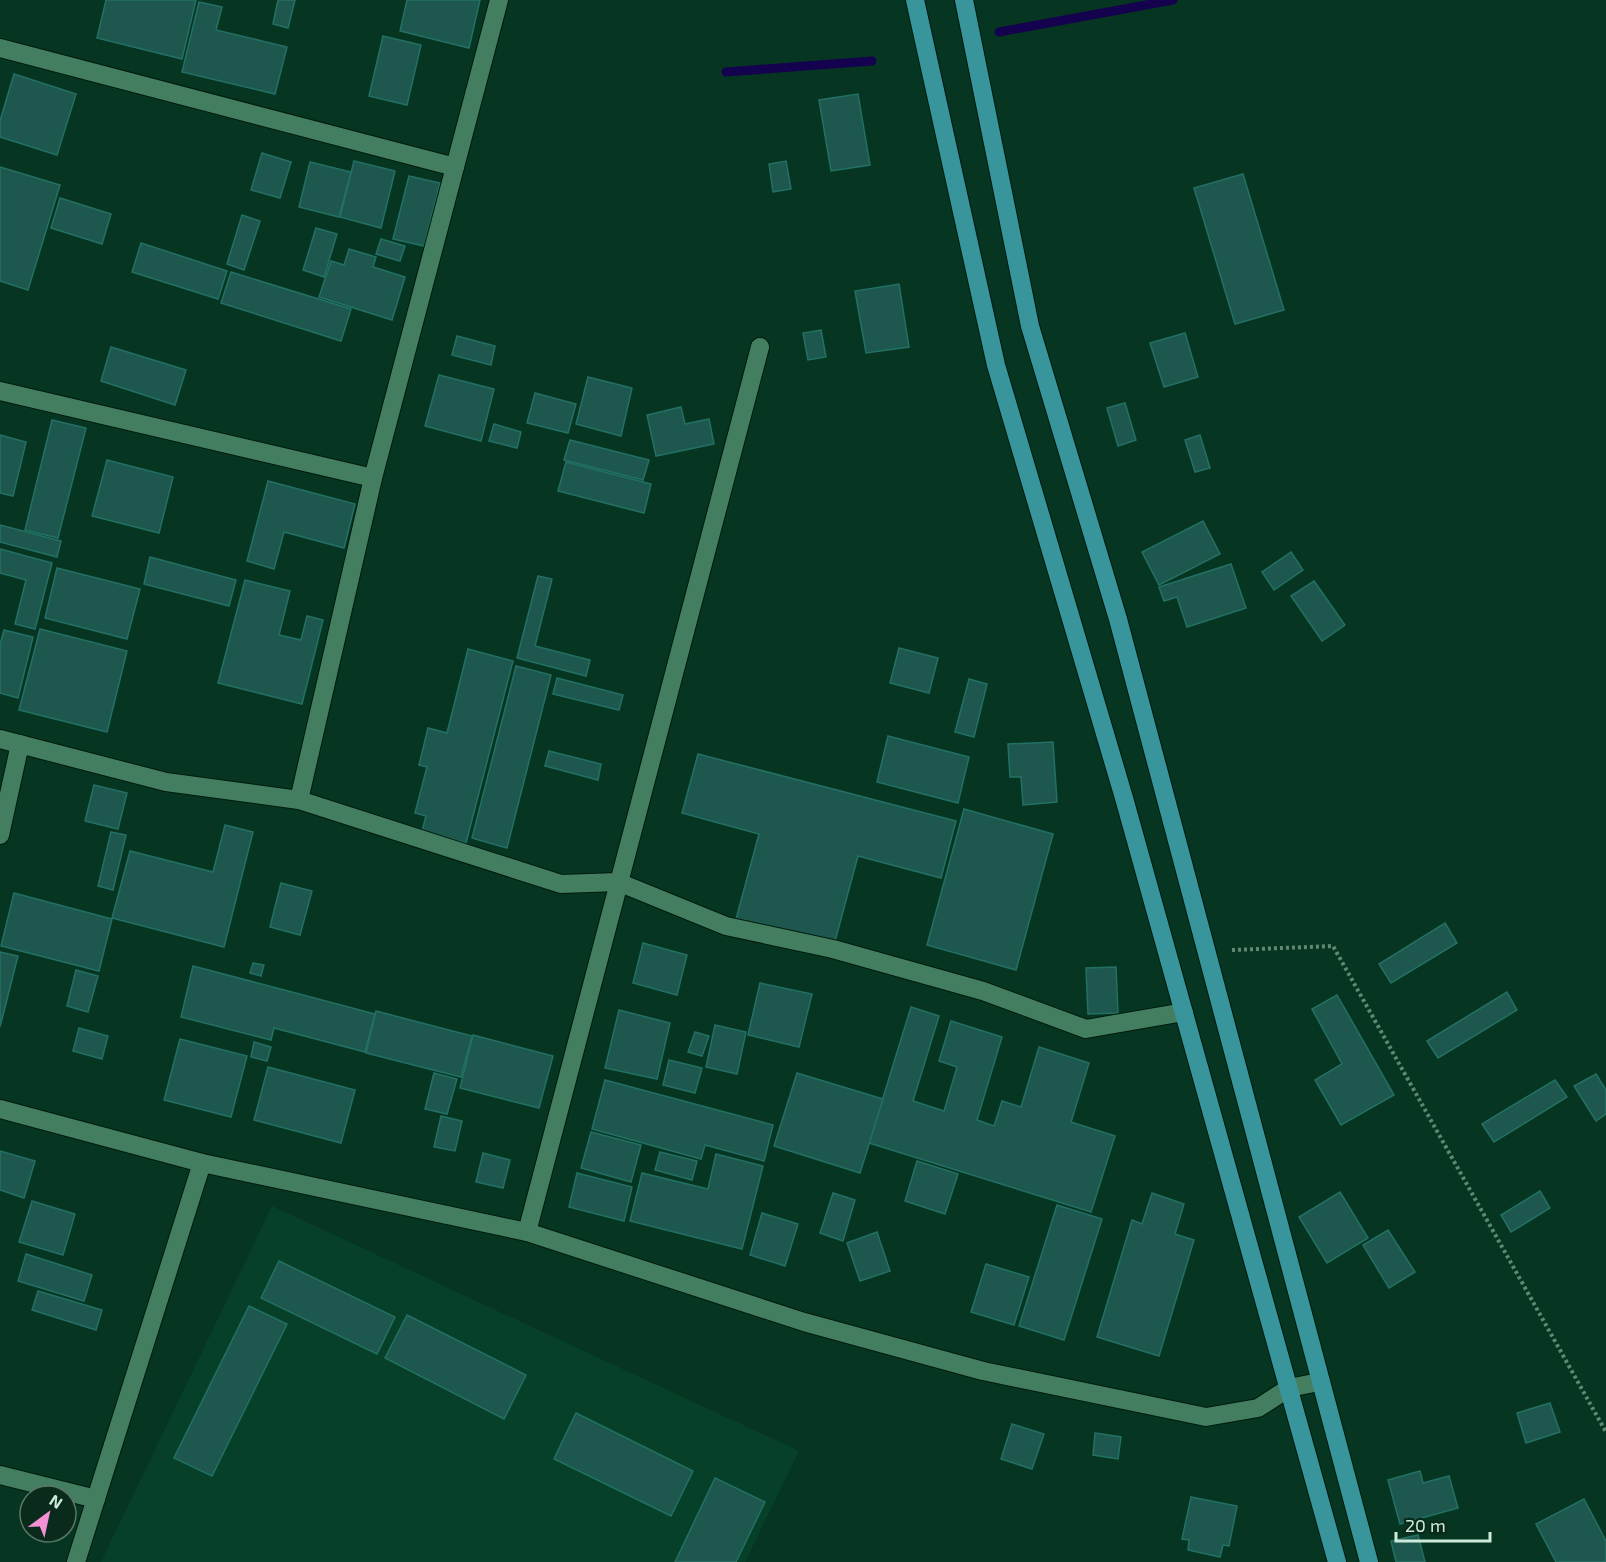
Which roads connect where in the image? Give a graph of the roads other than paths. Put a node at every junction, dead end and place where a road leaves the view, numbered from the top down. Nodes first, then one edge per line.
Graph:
1 (499, 0) edge
2 (915, 0) edge
3 (964, 0) edge
4 (0, 48) edge
5 (455, 167) junction
6 (760, 347) dead end
7 (0, 391) edge
8 (373, 478) junction
9 (0, 739) edge
10 (20, 744) junction
11 (299, 800) junction
12 (0, 835) edge
13 (618, 882) junction
14 (1184, 1012) junction
15 (0, 1109) edge
16 (202, 1163) junction
17 (526, 1232) junction
18 (1320, 1382) junction
19 (1289, 1388) junction
20 (0, 1475) edge
21 (96, 1499) junction
22 (75, 1562) edge
23 (1337, 1562) edge
24 (1369, 1562) edge

1 - 5 street
2 - 14 main road
3 - 18 main road
4 - 5 street
5 - 8 street
6 - 13 street
7 - 8 street
8 - 11 street
9 - 10 street
10 - 11 street
10 - 12 street
11 - 13 street
13 - 14 street
13 - 17 street
14 - 19 main road
15 - 16 street
16 - 17 street
16 - 21 street
17 - 19 street
18 - 19 street
18 - 24 main road
19 - 23 main road
20 - 21 street
21 - 22 street

